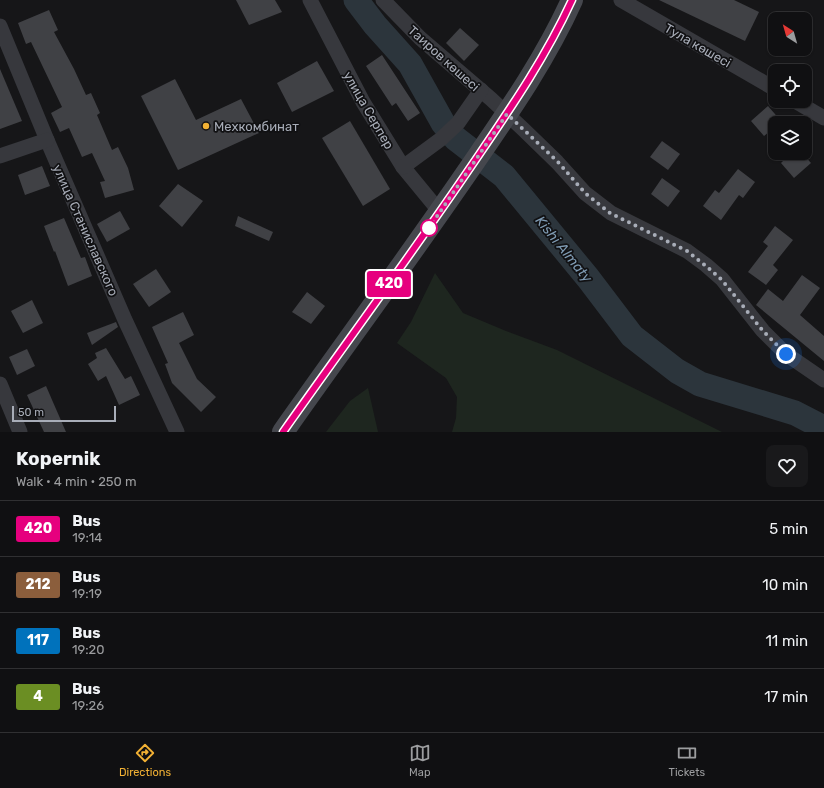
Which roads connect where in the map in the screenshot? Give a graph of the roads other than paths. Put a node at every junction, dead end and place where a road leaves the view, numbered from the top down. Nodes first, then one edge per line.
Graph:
1 (310, 0) edge
2 (383, 0) edge
3 (572, 0) edge
4 (621, 0) edge
5 (0, 26) edge
6 (768, 85) edge
7 (481, 90) junction
8 (807, 108) edge
9 (507, 114) junction
10 (824, 118) edge
11 (47, 140) junction
12 (0, 156) edge
13 (403, 167) junction
14 (440, 212) junction
15 (824, 380) edge
16 (0, 384) edge
17 (20, 432) edge
18 (177, 432) edge
19 (283, 432) edge

1 - 13 street, улица Серпер
2 - 7 street, Таиров көшесі
3 - 9 main road
4 - 6 street, Тула көшесі
5 - 11 street, улица Станиславского
7 - 9 street, Таиров көшесі
7 - 13 street
8 - 10 street
9 - 14 main road
9 - 15 street, Таиров көшесі
11 - 12 street
11 - 18 street, улица Станиславского
13 - 14 street, улица Серпер
14 - 19 main road
16 - 17 street

